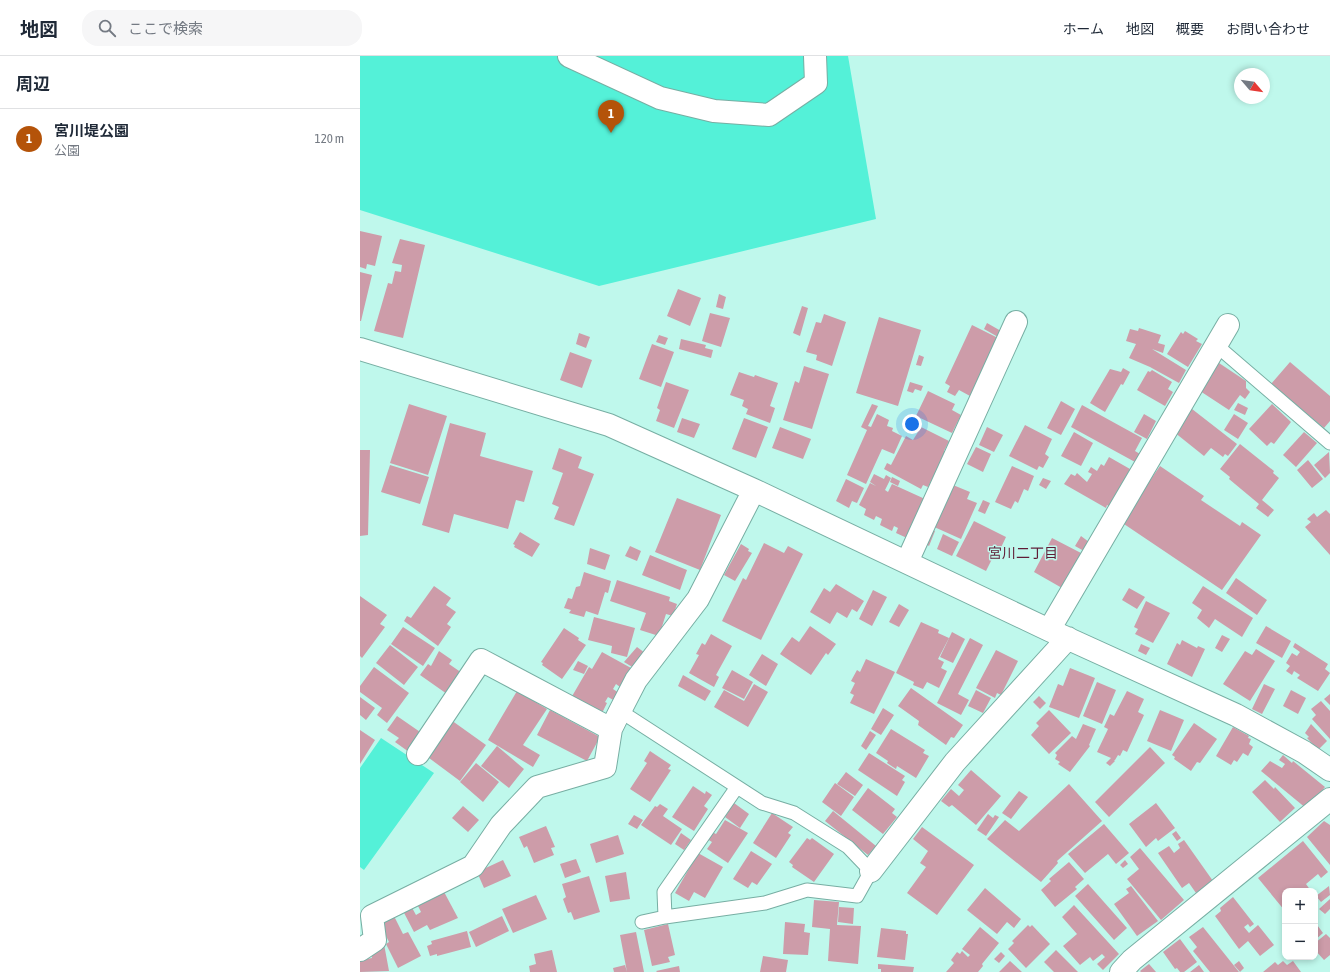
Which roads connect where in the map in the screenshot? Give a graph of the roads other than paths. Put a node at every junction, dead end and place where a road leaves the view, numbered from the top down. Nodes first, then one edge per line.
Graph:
1 (569, 56) edge
2 (815, 56) edge
3 (1016, 322) dead end
4 (1228, 325) dead end
5 (1216, 345) junction
6 (360, 349) edge
7 (1330, 443) edge
8 (754, 490) junction
9 (907, 562) junction
10 (1059, 634) junction
11 (615, 720) junction
12 (418, 754) dead end
13 (1330, 770) edge
14 (737, 787) junction
15 (1330, 798) edge
16 (872, 871) junction
17 (665, 917) junction
18 (642, 922) dead end
19 (360, 950) edge
20 (1121, 972) edge

1 - 2 street
3 - 9 street
4 - 5 street
5 - 7 lane
5 - 10 street
6 - 8 street
8 - 9 street
8 - 11 street
9 - 10 street
10 - 13 street
10 - 16 street
11 - 12 street
11 - 14 lane
11 - 19 street
14 - 16 lane
14 - 17 lane
15 - 20 street
16 - 17 lane
17 - 18 lane

